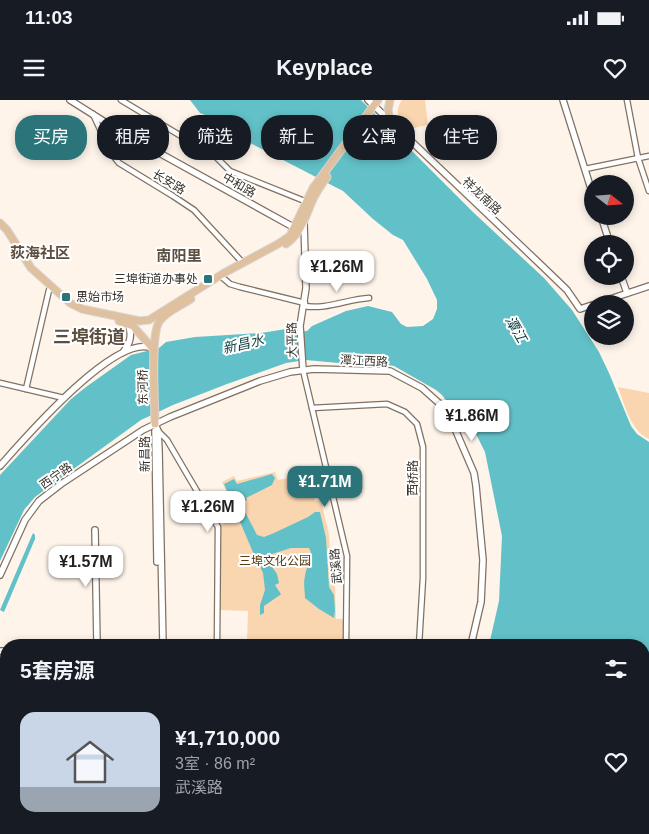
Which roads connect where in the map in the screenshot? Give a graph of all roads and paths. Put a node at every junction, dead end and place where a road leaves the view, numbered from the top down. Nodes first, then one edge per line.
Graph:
1 (70, 100) edge
2 (121, 100) edge
3 (383, 100) edge
4 (390, 100) edge
5 (563, 100) edge
6 (628, 100) edge
7 (374, 105) edge
8 (93, 114) junction
9 (383, 115) edge
10 (389, 115) edge
11 (415, 146) edge
12 (649, 156) edge
13 (638, 158) junction
14 (585, 169) junction
15 (587, 175) edge
16 (649, 191) edge
17 (309, 202) junction
18 (304, 220) junction
19 (0, 222) edge
20 (0, 228) edge
21 (295, 228) junction
22 (243, 263) junction
23 (224, 278) junction
24 (624, 285) edge
25 (649, 286) edge
26 (49, 290) junction
27 (626, 293) junction
28 (620, 295) edge
29 (370, 298) dead end
30 (304, 304) junction
31 (584, 308) edge
32 (146, 320) junction
33 (128, 323) junction
34 (142, 335) junction
35 (153, 349) junction
36 (123, 352) junction
37 (303, 370) junction
38 (0, 383) edge
39 (26, 389) junction
40 (64, 398) junction
41 (312, 408) junction
42 (157, 428) junction
43 (0, 466) edge
44 (95, 530) dead end
45 (0, 575) edge
46 (97, 639) edge
47 (161, 639) edge
48 (217, 639) edge
49 (346, 639) edge
50 (418, 639) edge
51 (472, 639) edge

1 - 8 street, 中和路
2 - 17 street
3 - 7 main road
4 - 10 main road
5 - 14 street
6 - 13 street
7 - 9 street, 祥龙南路
7 - 17 main road
8 - 21 street, 中和路
8 - 22 street, 长安路
11 - 31 street, 祥龙南路
12 - 13 street
13 - 14 street
13 - 16 street
14 - 15 street
17 - 18 main road, 东河桥
17 - 21 main road
18 - 23 main road, 东河桥
18 - 30 street, 大平路
19 - 32 main road
20 - 26 main road
21 - 22 main road
22 - 32 main road
23 - 30 street
23 - 35 main road, 东河桥
24 - 27 street
25 - 27 street
26 - 33 main road
26 - 39 street
27 - 28 street
29 - 30 street
30 - 37 street, 大平路
32 - 34 main road
33 - 34 main road
33 - 36 street
34 - 35 main road
35 - 36 street
35 - 42 main road, 东河桥
36 - 40 street
37 - 41 street, 武溪路
37 - 42 street, 潭江西路
37 - 51 street, 潭江西路
38 - 39 street
39 - 40 street
40 - 43 street
41 - 49 street, 武溪路
41 - 50 street, 西桥路
42 - 45 street, 西宁路
42 - 47 street, 新昌路
42 - 48 street
44 - 46 street

